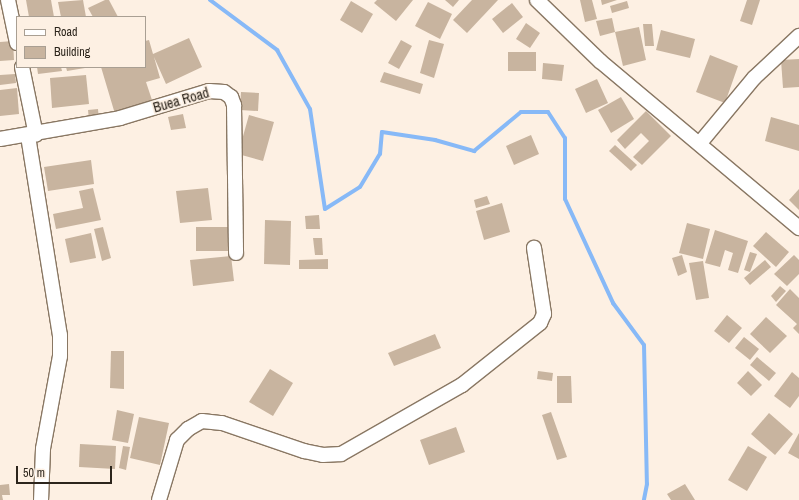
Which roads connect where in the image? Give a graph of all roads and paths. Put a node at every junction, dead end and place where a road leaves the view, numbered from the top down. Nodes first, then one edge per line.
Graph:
1 (8, 0) edge
2 (536, 0) edge
3 (799, 36) edge
4 (16, 38) edge
5 (22, 68) edge
6 (32, 135) junction
7 (0, 139) edge
8 (700, 143) junction
9 (799, 228) edge
10 (534, 248) dead end
11 (236, 253) dead end
12 (41, 500) edge
13 (159, 500) edge

1 - 4 street
2 - 8 street
3 - 8 street
5 - 6 street
6 - 7 street, Buea Road
6 - 11 street, Buea Road
6 - 12 street
8 - 9 street
10 - 13 street

